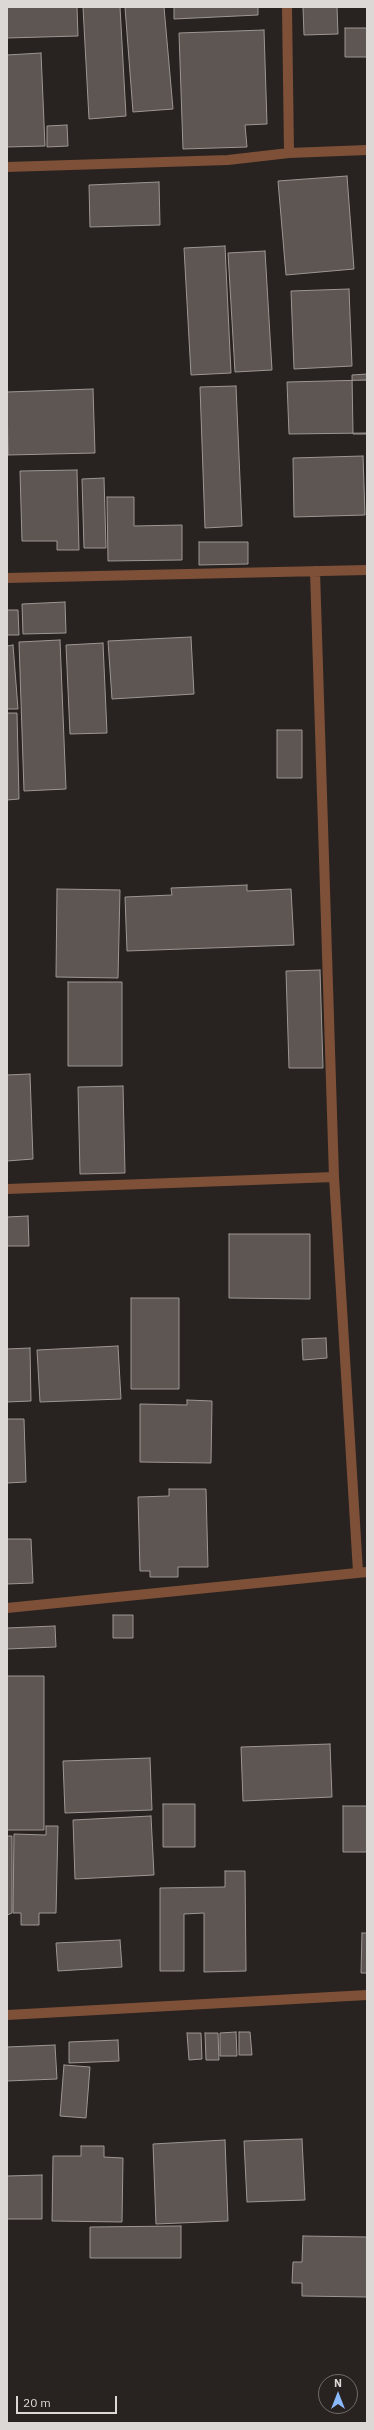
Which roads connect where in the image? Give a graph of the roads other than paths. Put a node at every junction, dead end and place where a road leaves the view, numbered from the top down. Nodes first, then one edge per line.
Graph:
1 (287, 7) edge
2 (367, 150) edge
3 (288, 153) junction
4 (7, 167) edge
5 (367, 570) edge
6 (315, 571) junction
7 (7, 578) edge
8 (334, 1177) junction
9 (7, 1189) edge
10 (363, 1572) edge
11 (7, 1608) edge
12 (367, 1995) edge
13 (7, 2015) edge

1 - 3 street
2 - 3 street
3 - 4 street
5 - 6 street
6 - 7 street
6 - 8 street
8 - 9 street
8 - 10 street
10 - 11 street
12 - 13 street

